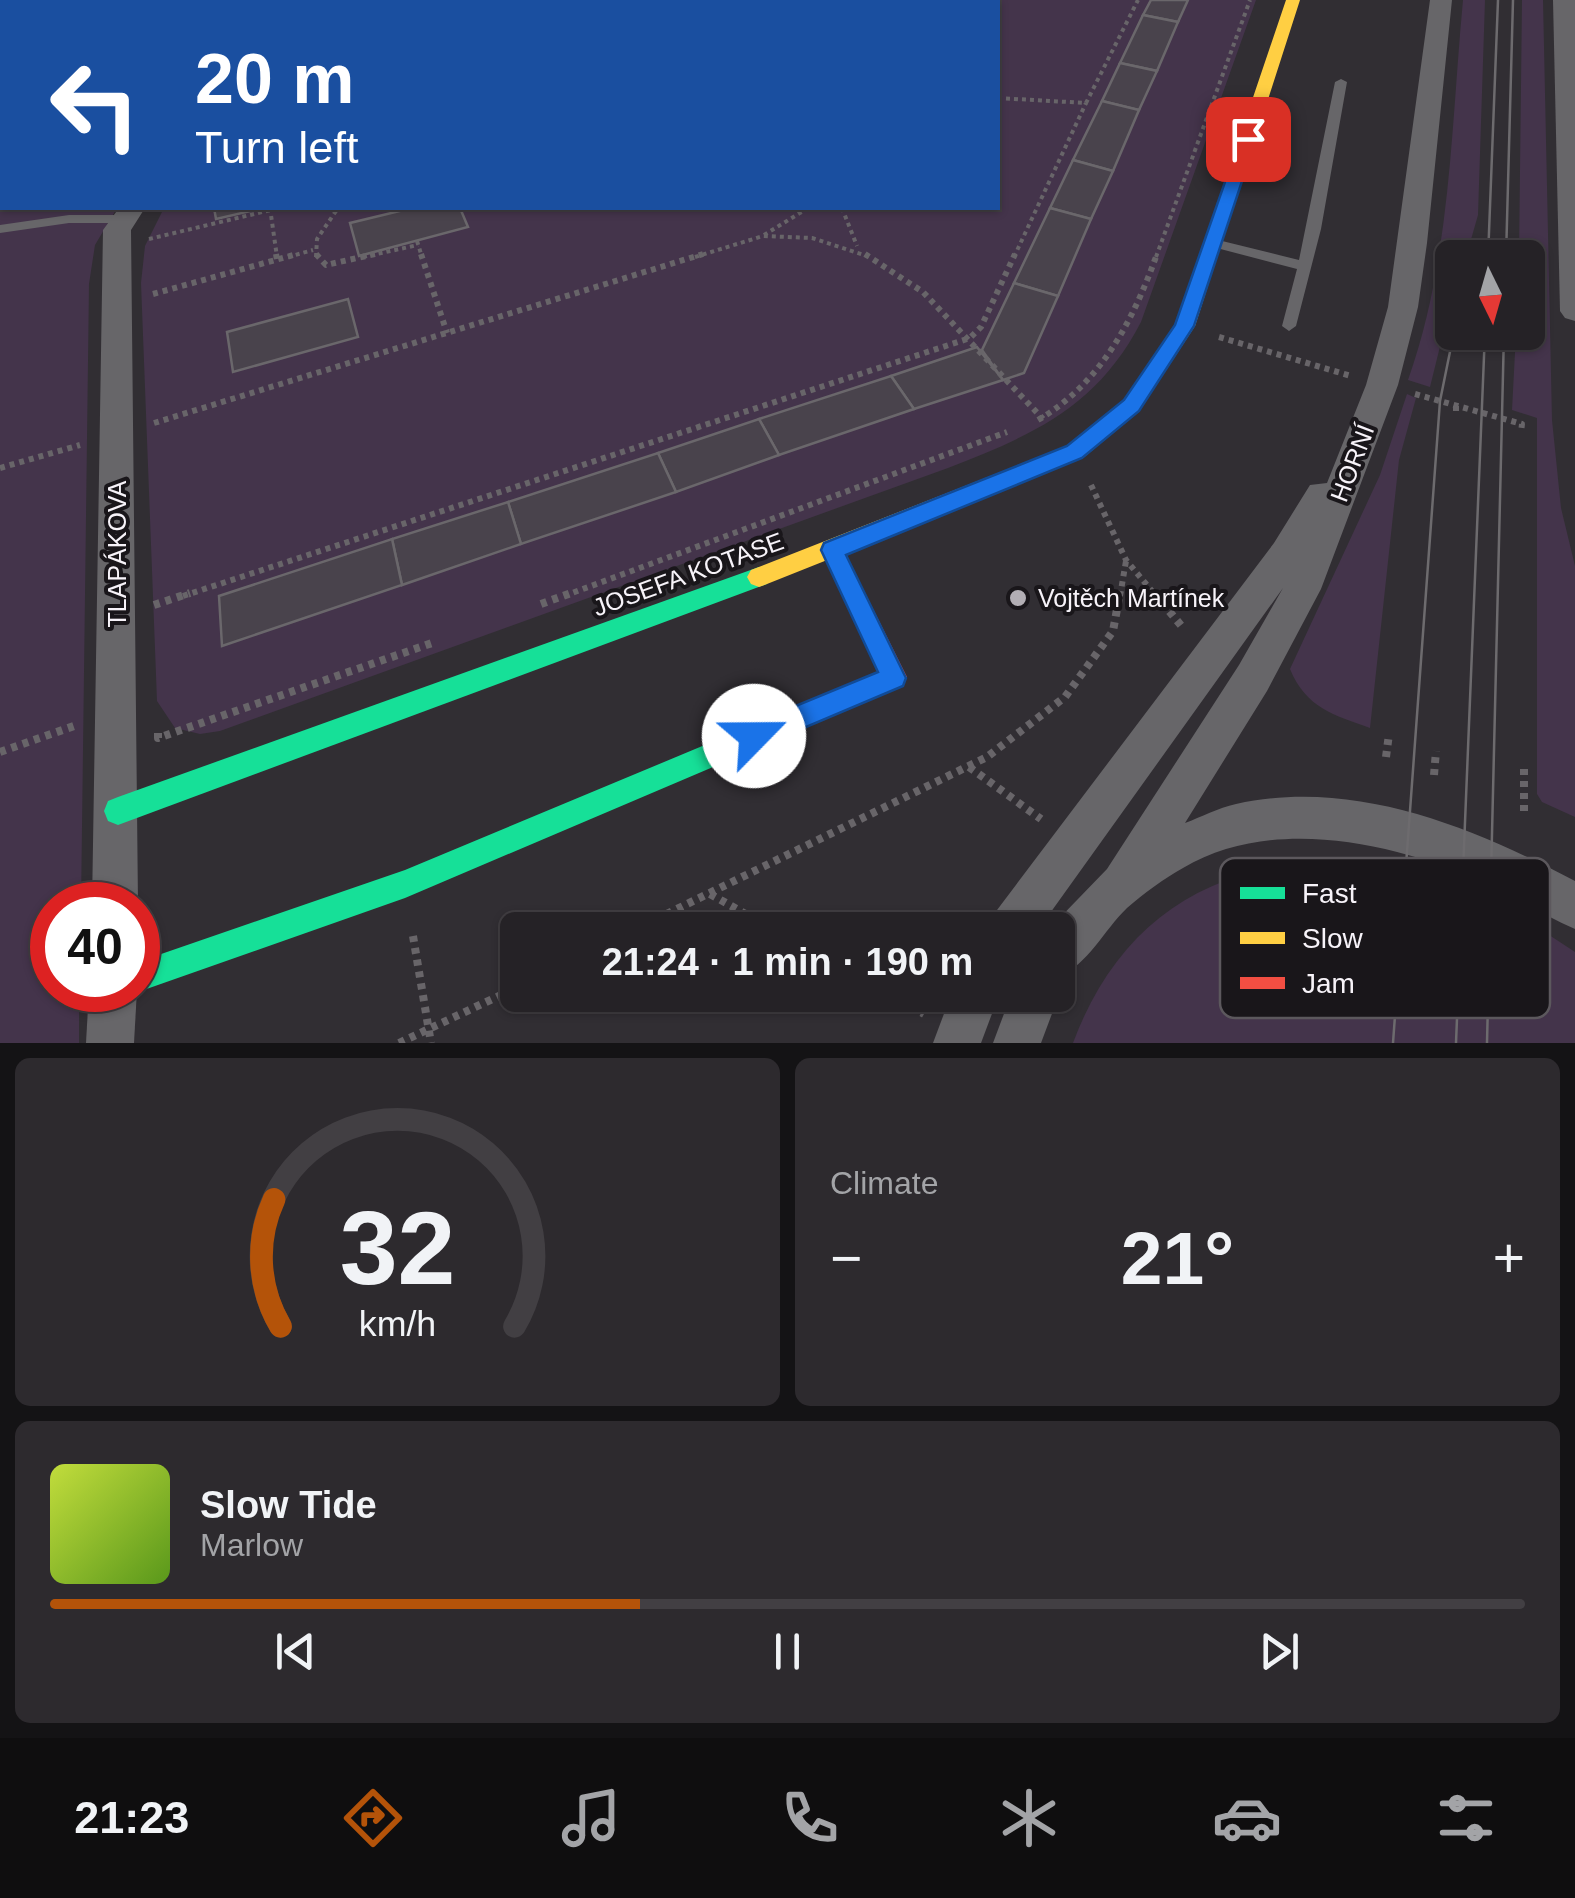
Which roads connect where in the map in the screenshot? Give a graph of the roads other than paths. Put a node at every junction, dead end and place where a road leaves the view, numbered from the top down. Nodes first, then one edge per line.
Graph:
1 (1293, 0) edge
2 (1441, 0) edge
3 (1564, 0) edge
4 (1341, 82) dead end
5 (135, 222) edge
6 (0, 229) edge
7 (1214, 243) junction
8 (1305, 266) junction
9 (1575, 311) edge
10 (1289, 326) dead end
11 (1385, 386) junction
12 (832, 550) junction
13 (118, 812) junction
14 (1481, 858) edge
15 (1124, 878) junction
16 (116, 882) edge
17 (1550, 893) edge
18 (1575, 906) edge
19 (1023, 912) edge
20 (1075, 932) edge
21 (160, 969) edge
22 (112, 1012) edge
23 (1029, 1012) edge
24 (110, 1043) edge
25 (1017, 1043) edge

1 - 7 street, JOSEFA KOTASE
2 - 11 street, HORNÍ
3 - 9 street
4 - 8 lane
5 - 6 lane
5 - 13 street, TLAPÁKOVA
7 - 8 lane
7 - 12 street, JOSEFA KOTASE
8 - 10 lane
11 - 15 street, HORNÍ
11 - 19 street
12 - 13 street, JOSEFA KOTASE
12 - 21 street
13 - 16 street, TLAPÁKOVA
14 - 15 street
15 - 20 street
17 - 18 street
22 - 24 street
23 - 25 street

